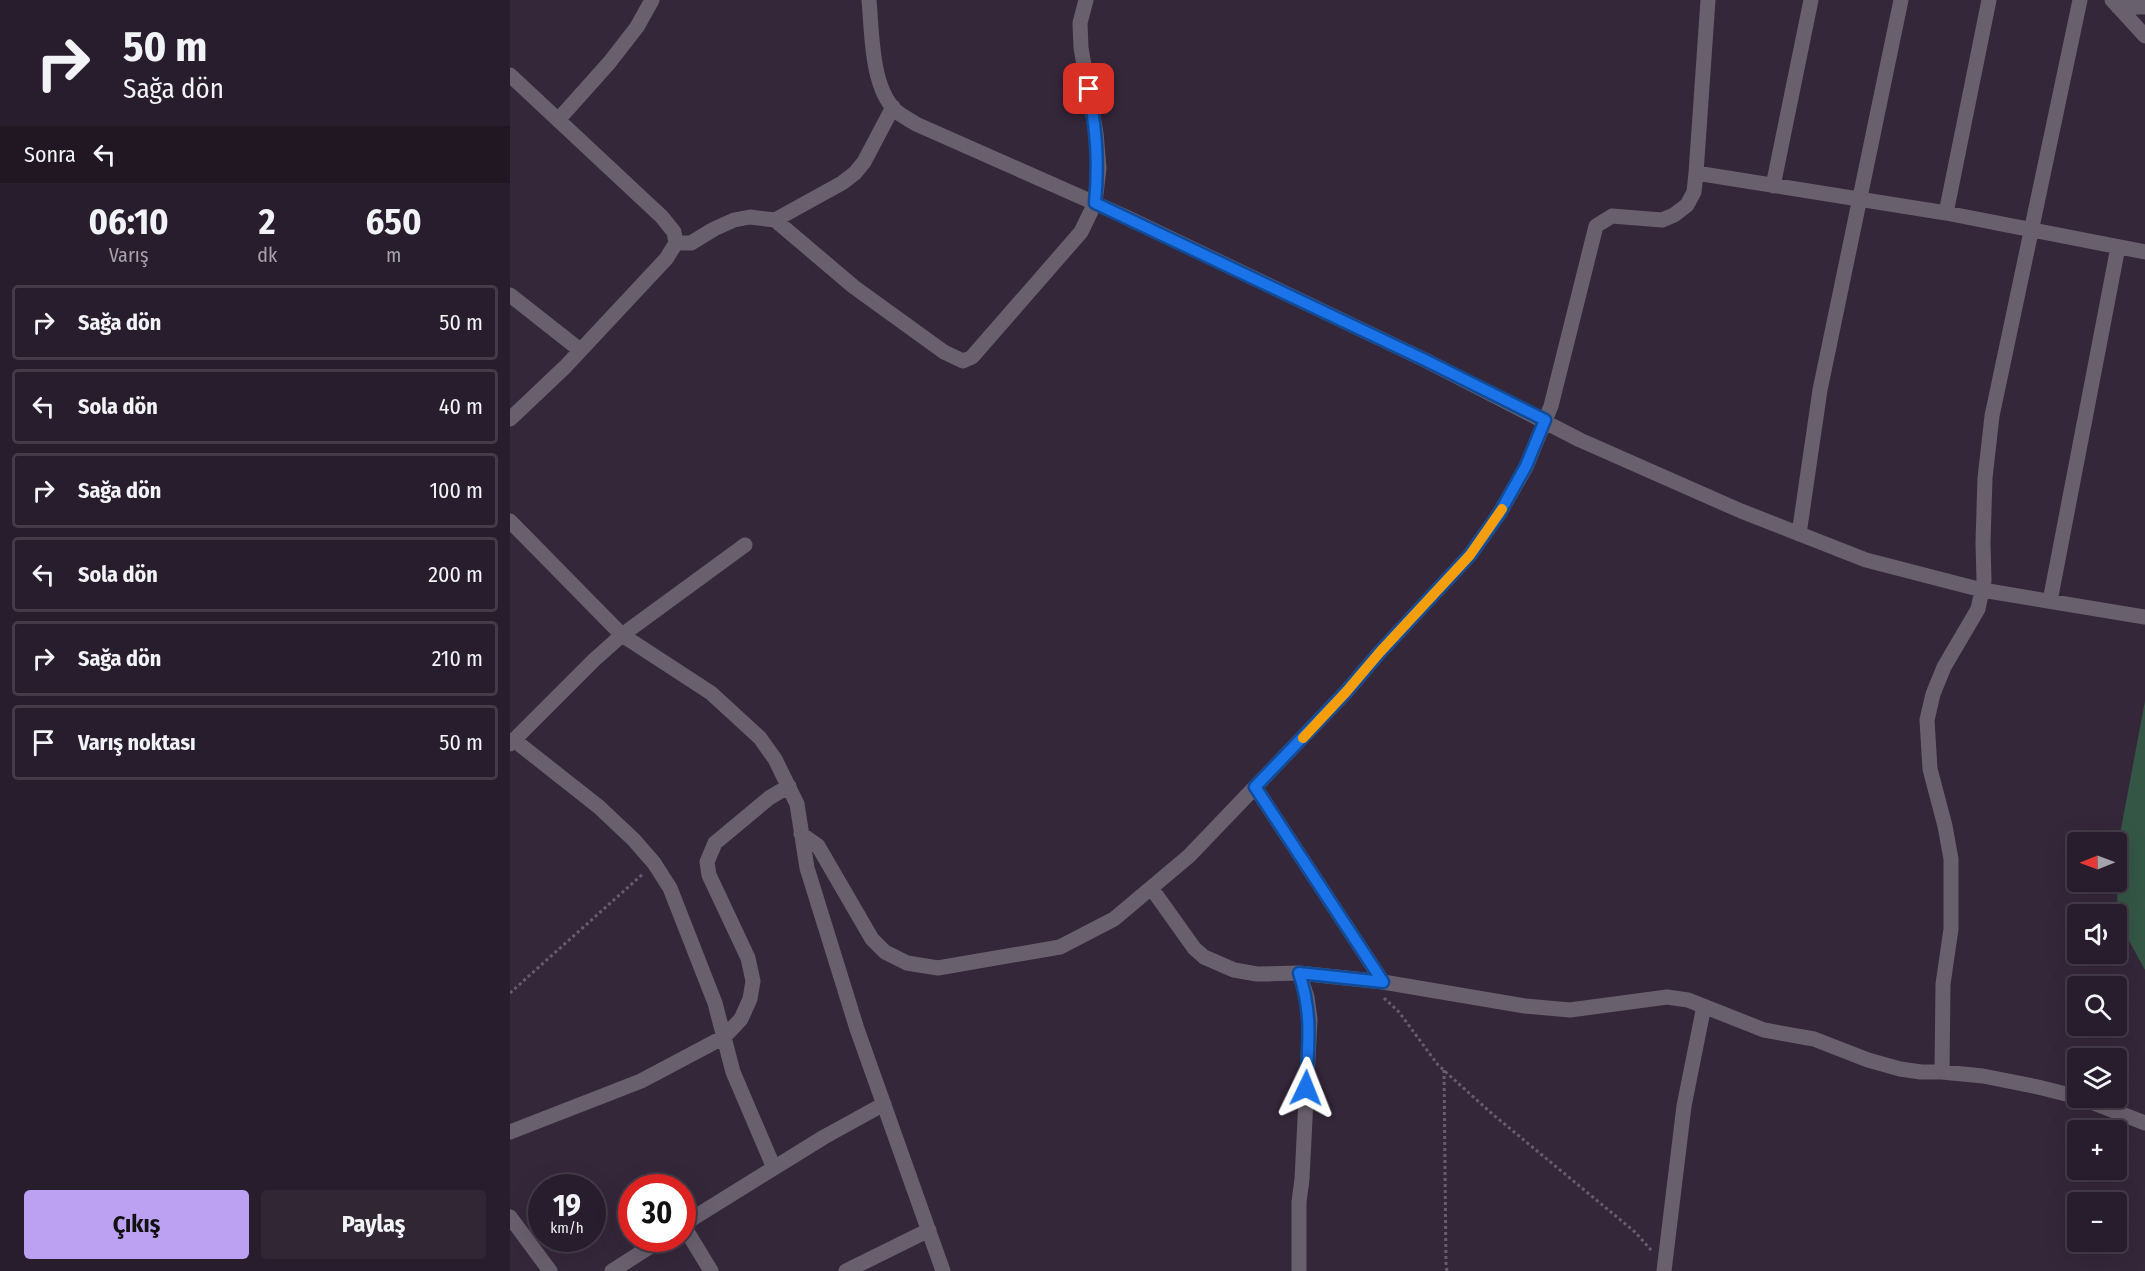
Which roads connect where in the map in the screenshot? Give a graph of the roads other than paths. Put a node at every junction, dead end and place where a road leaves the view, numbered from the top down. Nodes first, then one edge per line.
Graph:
1 (652, 0) edge
2 (869, 0) edge
3 (1086, 0) edge
4 (1708, 0) edge
5 (1810, 0) edge
6 (1901, 0) edge
7 (1989, 0) edge
8 (2080, 0) edge
9 (2115, 3) edge
10 (2145, 7) edge
11 (2145, 36) edge
12 (510, 75) edge
13 (893, 107) junction
14 (558, 120) junction
15 (1696, 173) junction
16 (1773, 186) junction
17 (1860, 200) junction
18 (1095, 203) junction
19 (1946, 213) junction
20 (775, 220) junction
21 (2031, 230) junction
22 (676, 243) junction
23 (2118, 247) junction
24 (2145, 252) edge
25 (510, 295) edge
26 (580, 350) junction
27 (510, 419) edge
28 (1545, 420) junction
29 (510, 521) edge
30 (1799, 534) junction
31 (745, 545) dead end
32 (1982, 590) junction
33 (2050, 601) junction
34 (2145, 615) edge
35 (622, 636) junction
36 (512, 742) edge
37 (789, 786) junction
38 (1255, 787) junction
39 (801, 834) junction
40 (1152, 889) junction
41 (1299, 973) junction
42 (1383, 982) junction
43 (1704, 1006) junction
44 (724, 1037) junction
45 (1942, 1072) junction
46 (2067, 1094) edge
47 (884, 1104) junction
48 (2107, 1108) edge
49 (2145, 1123) edge
50 (510, 1132) edge
51 (774, 1168) junction
52 (510, 1216) edge
53 (696, 1217) edge
54 (929, 1230) junction
55 (696, 1246) edge
56 (642, 1252) edge
57 (1664, 1268) edge
58 (550, 1271) edge
59 (612, 1271) edge
60 (711, 1271) edge
61 (846, 1271) edge
62 (943, 1271) edge
63 (1299, 1271) edge

1 - 14 street
2 - 13 street
3 - 18 street
4 - 15 street
5 - 16 street
6 - 17 street
7 - 19 street
8 - 21 street
9 - 10 street
9 - 11 street
12 - 14 street
13 - 18 street
13 - 20 street
14 - 22 street
15 - 16 street
15 - 28 street
16 - 17 street
17 - 19 street
17 - 30 street
18 - 20 street
18 - 28 street
19 - 21 street
20 - 22 street
21 - 23 street
21 - 32 street
22 - 26 street
23 - 24 street
23 - 33 street
25 - 26 street
26 - 27 street
28 - 30 street
28 - 38 street
29 - 35 street
30 - 32 street
31 - 35 street
32 - 33 street
32 - 45 street
33 - 34 street
35 - 36 street
35 - 37 street
36 - 44 street
37 - 39 street
37 - 44 street
38 - 40 street
38 - 42 street
39 - 40 street
39 - 47 street
40 - 41 street
41 - 42 street
41 - 63 street
42 - 43 street
43 - 45 street
43 - 57 street
44 - 50 street
44 - 51 street
45 - 46 street
47 - 51 street
47 - 54 street
48 - 49 street
51 - 53 street
52 - 58 street
54 - 61 street
54 - 62 street
55 - 60 street
56 - 59 street

